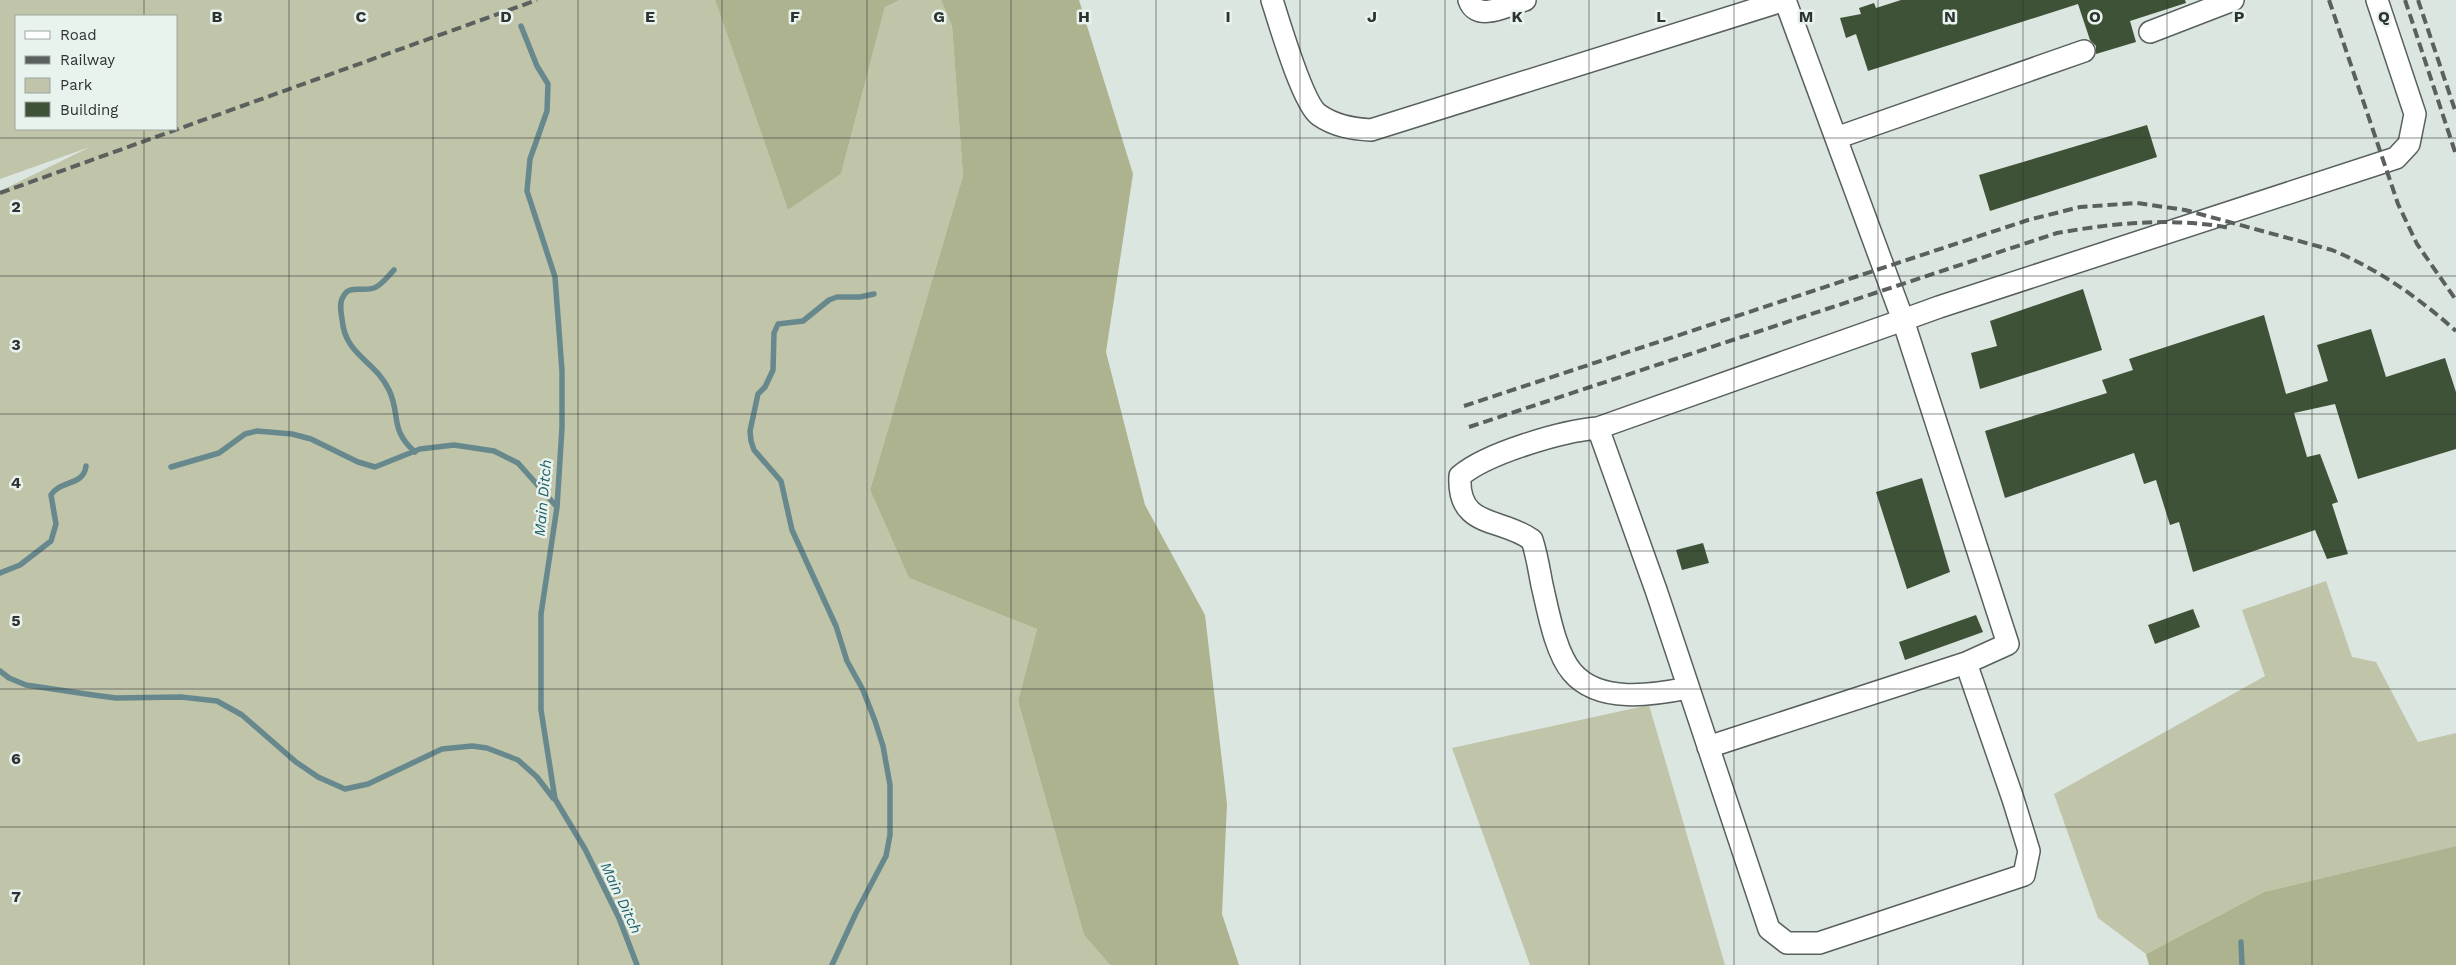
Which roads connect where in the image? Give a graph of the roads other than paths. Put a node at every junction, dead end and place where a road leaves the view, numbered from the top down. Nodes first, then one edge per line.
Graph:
1 (1272, 0) edge
2 (1469, 0) edge
3 (1525, 0) edge
4 (1785, 0) edge
5 (2233, 0) edge
6 (2377, 0) edge
7 (2150, 32) dead end
8 (2084, 51) dead end
9 (1836, 138) junction
10 (1903, 320) junction
11 (1598, 428) junction
12 (1966, 663) junction
13 (1688, 688) junction
14 (1708, 747) junction

1 - 4 street
2 - 3 street
4 - 9 street
5 - 7 street
6 - 10 street
8 - 9 street
9 - 10 street
10 - 11 street
10 - 12 street
11 - 13 street
11 - 13 street
12 - 14 street
12 - 14 street
13 - 14 street

